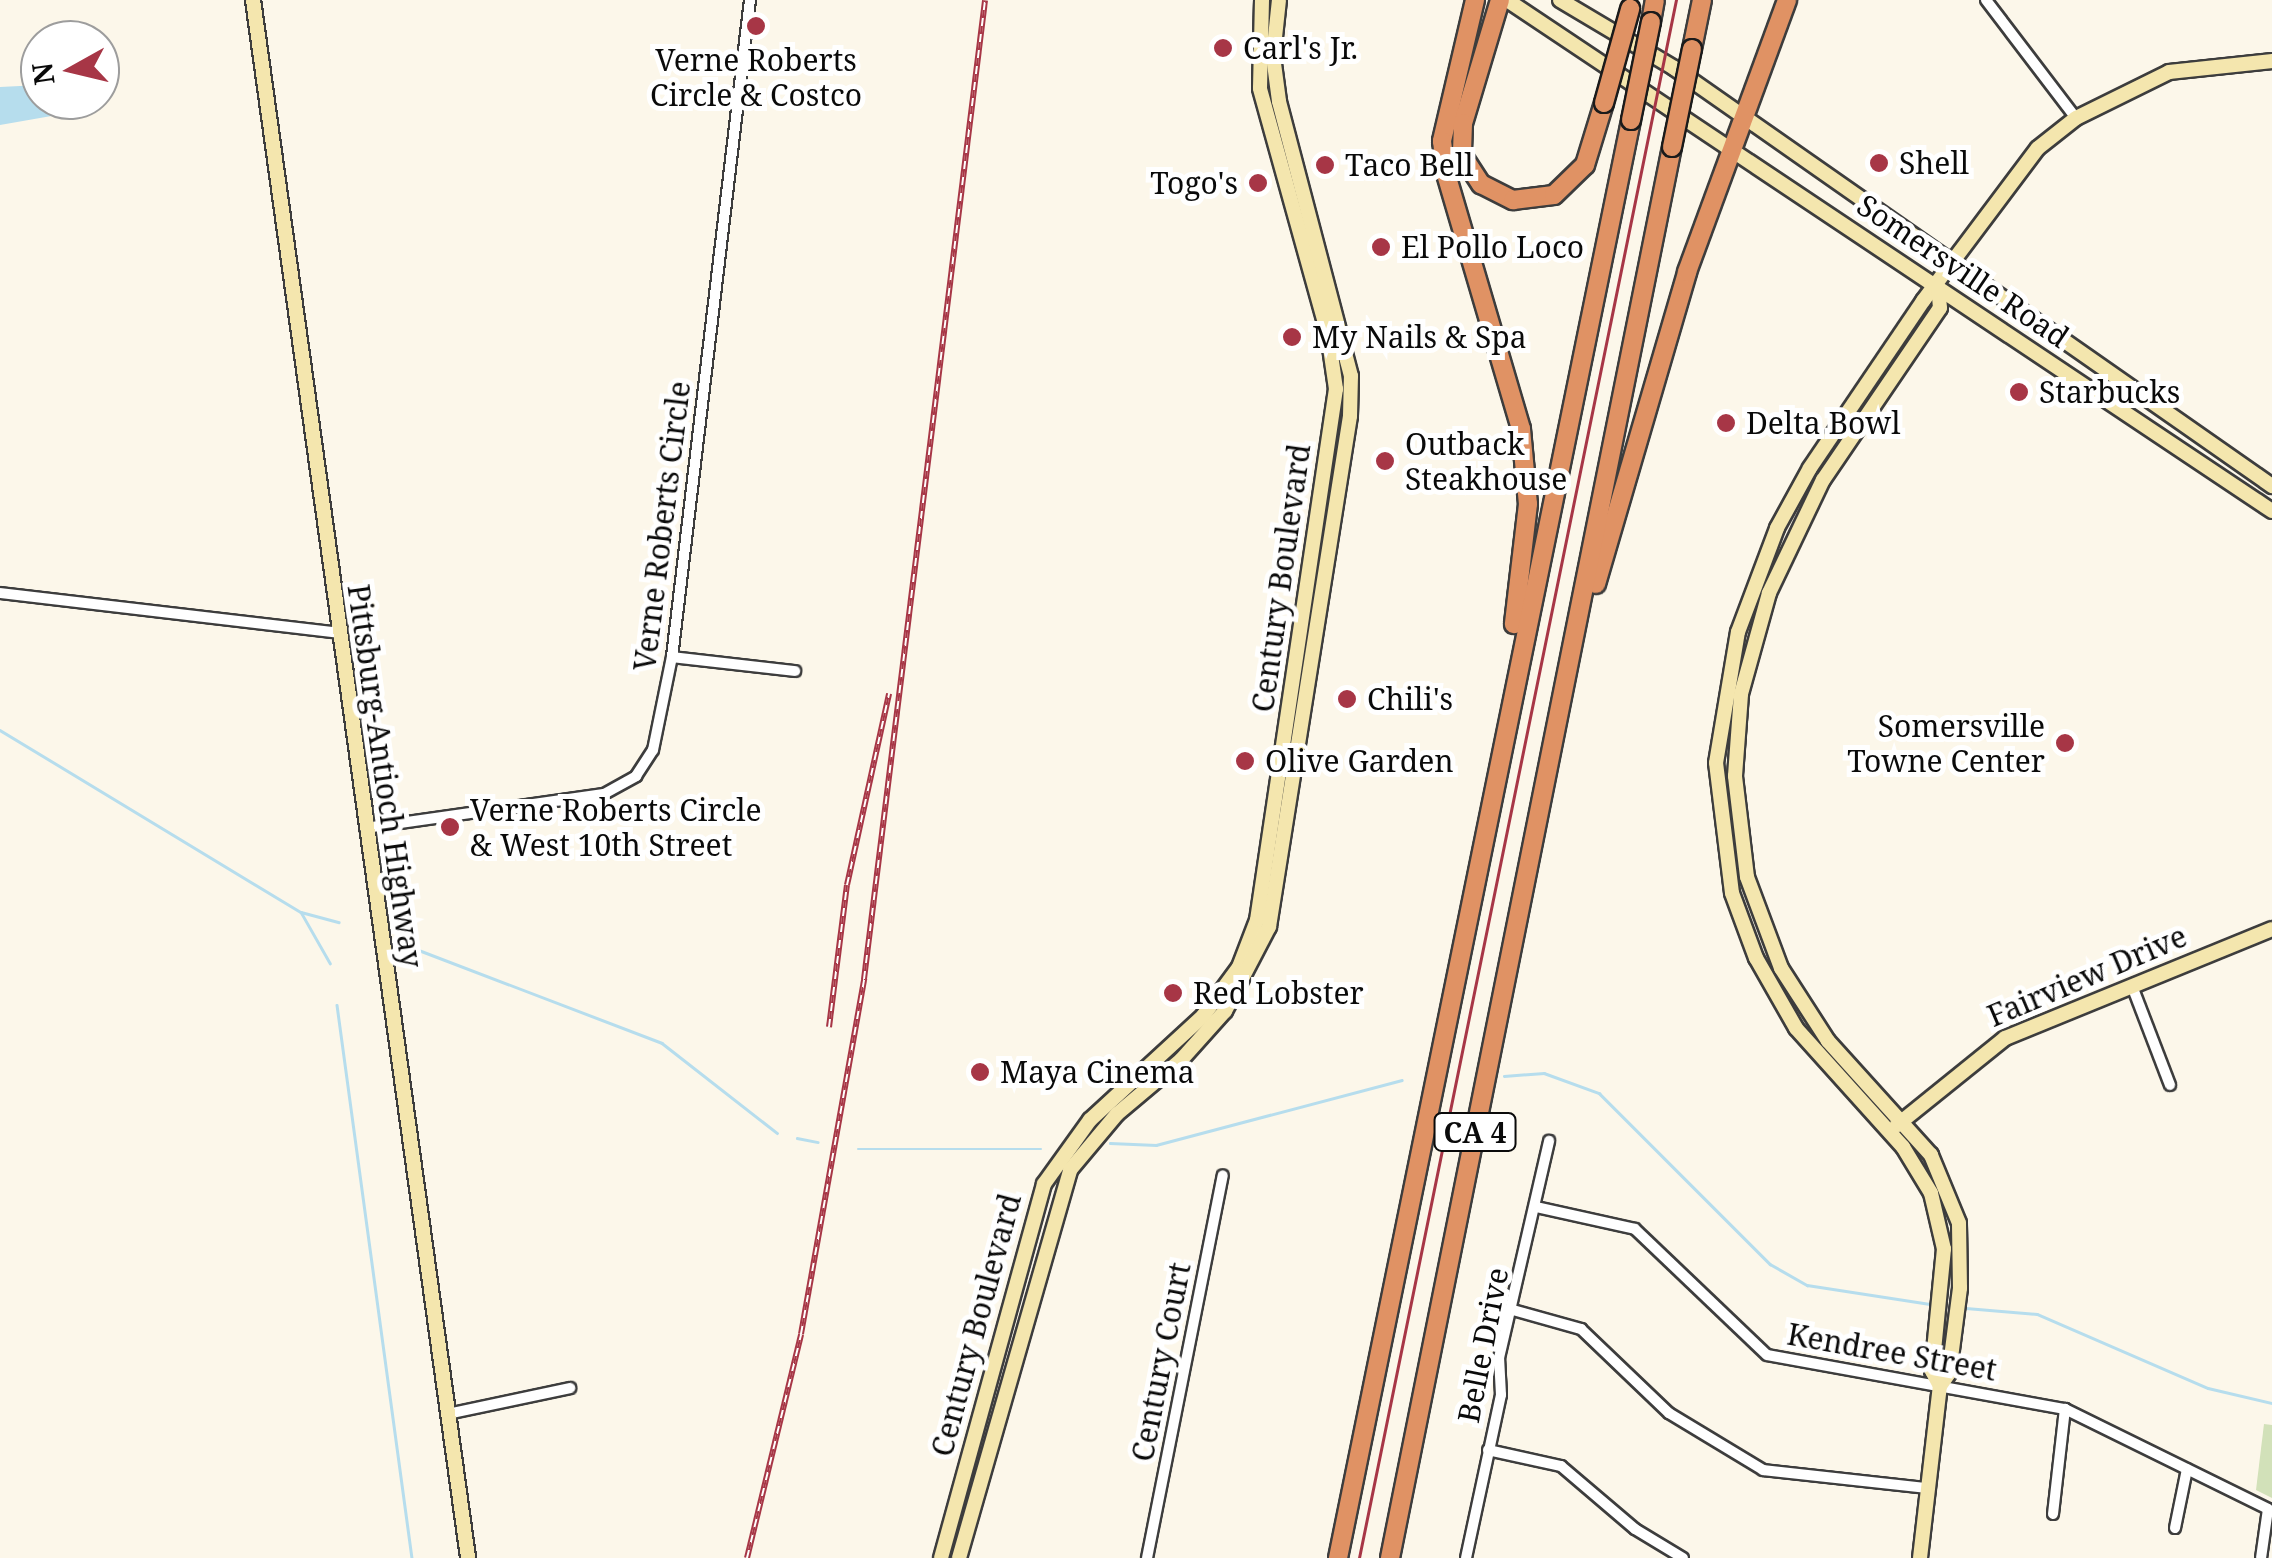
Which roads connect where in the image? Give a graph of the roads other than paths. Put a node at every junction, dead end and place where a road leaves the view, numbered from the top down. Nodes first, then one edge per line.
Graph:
1 (253, 0) edge
2 (750, 0) edge
3 (1262, 0) edge
4 (1279, 0) edge
5 (1475, 0) edge
6 (1503, 0) edge
7 (1560, 0) edge
8 (1655, 0) edge
9 (1702, 0) edge
10 (1787, 0) edge
11 (1986, 0) edge
12 (1632, 5) edge
13 (2272, 61) edge
14 (2076, 118) junction
15 (1744, 119) junction
16 (1731, 150) junction
17 (1952, 266) junction
18 (1938, 287) junction
19 (1836, 428) junction
20 (1851, 437) junction
21 (2272, 486) edge
22 (2272, 510) edge
23 (0, 593) edge
24 (338, 633) junction
25 (672, 657) junction
26 (795, 671) dead end
27 (1561, 707) junction
28 (1500, 744) junction
29 (364, 828) junction
30 (2272, 929) edge
31 (2132, 986) junction
32 (2170, 1085) dead end
33 (1902, 1120) junction
34 (1890, 1132) junction
35 (1549, 1141) dead end
36 (1223, 1176) dead end
37 (1536, 1207) junction
38 (1513, 1310) junction
39 (1940, 1386) junction
40 (570, 1388) dead end
41 (2065, 1409) junction
42 (448, 1414) junction
43 (1488, 1450) junction
44 (2187, 1469) junction
45 (1927, 1488) junction
46 (2053, 1514) dead end
47 (2175, 1528) dead end
48 (468, 1558) edge
49 (941, 1558) edge
50 (959, 1558) edge
51 (1147, 1558) edge
52 (1338, 1558) edge
53 (1390, 1558) edge
54 (1466, 1558) edge
55 (1683, 1558) edge
56 (1920, 1558) edge
57 (2261, 1558) edge

1 - 24 main road, Pittsburg-Antioch Highway
2 - 25 street, Verne Roberts Circle
3 - 49 main road, Century Boulevard
4 - 50 main road, Century Boulevard
5 - 28 highway
6 - 12 highway, bridge
6 - 16 main road, Somersville Road
7 - 15 main road, Somersville Road
8 - 28 highway, CA 4, bridge
9 - 27 highway, CA 4, bridge
10 - 15 highway
11 - 14 street
13 - 14 main road
14 - 17 main road
15 - 16 highway
15 - 17 main road, Somersville Road
16 - 18 main road, Somersville Road
16 - 27 highway
17 - 18 main road
17 - 21 main road, Somersville Road
18 - 19 main road
18 - 20 main road
18 - 22 main road, Somersville Road
19 - 20 main road
19 - 34 main road
20 - 33 main road
23 - 24 street
24 - 29 main road, Pittsburg-Antioch Highway
25 - 26 street
25 - 29 street, Verne Roberts Circle
27 - 53 highway, CA 4
28 - 52 highway, CA 4
29 - 42 main road, Pittsburg-Antioch Highway
30 - 31 main road, Fairview Drive
31 - 32 street
31 - 33 main road, Fairview Drive
33 - 34 main road, Fairview Drive
33 - 39 main road
34 - 39 main road
35 - 37 street, Belle Drive
36 - 51 street, Century Court
37 - 38 street, Belle Drive
37 - 39 street, Kendree Street
38 - 43 street, Belle Drive
38 - 45 street
39 - 41 street, Kendree Street
39 - 45 main road
40 - 42 street
41 - 44 street, Kendree Street
41 - 46 street
42 - 48 main road, Pittsburg-Antioch Highway
43 - 54 street, Belle Drive
43 - 55 street
44 - 47 street
44 - 57 street, Kendree Street
45 - 56 main road

